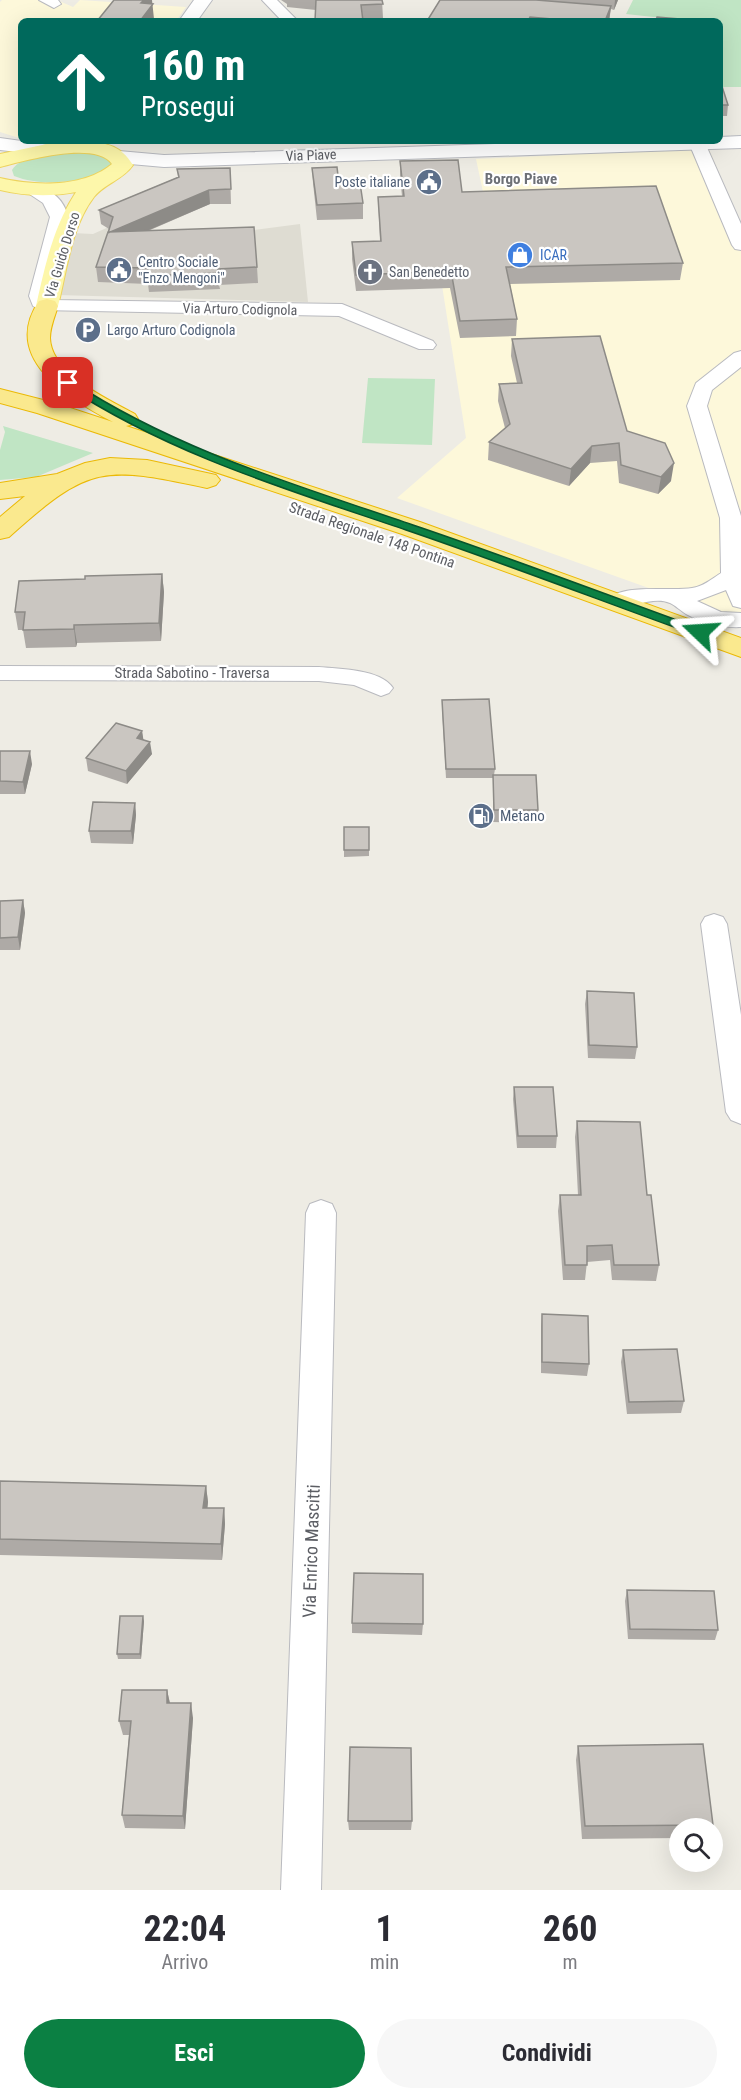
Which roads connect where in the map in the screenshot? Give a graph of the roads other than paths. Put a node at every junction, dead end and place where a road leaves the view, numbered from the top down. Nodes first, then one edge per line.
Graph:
1 (203, 0) edge
2 (269, 0) edge
3 (190, 18) edge
4 (287, 18) edge
5 (723, 142) edge
6 (741, 142) edge
7 (69, 144) edge
8 (596, 144) edge
9 (697, 144) edge
10 (496, 145) edge
11 (52, 149) junction
12 (1, 154) edge
13 (113, 158) edge
14 (205, 159) junction
15 (11, 187) edge
16 (741, 245) edge
17 (47, 306) junction
18 (426, 345) dead end
19 (741, 357) edge
20 (0, 396) edge
21 (0, 416) edge
22 (69, 477) junction
23 (207, 480) junction
24 (274, 482) junction
25 (0, 491) edge
26 (4, 518) edge
27 (732, 576) junction
28 (675, 596) junction
29 (741, 601) edge
30 (617, 602) junction
31 (741, 620) edge
32 (741, 648) edge
33 (741, 666) edge
34 (0, 673) edge
35 (381, 688) dead end
36 (714, 924) dead end
37 (741, 1112) edge
38 (321, 1213) dead end
39 (301, 1890) edge

1 - 3 main road
2 - 4 street
5 - 6 main road, Via Piave
7 - 11 main road
8 - 10 main road, Via Piave
9 - 16 street
10 - 14 main road, Via Piave
11 - 12 main road
11 - 13 main road
13 - 14 main road, Via Piave
13 - 14 main road
13 - 15 main road
13 - 17 main road, Via Guido Dorso
15 - 17 street, Via Guido Dorso
17 - 18 street, Via Arturo Codignola
17 - 24 highway
19 - 27 street
20 - 24 highway, Strada Regionale 148 Pontina
21 - 23 highway, Strada Regionale 148 Pontina
22 - 23 highway
22 - 25 highway
22 - 26 highway
23 - 33 highway, Strada Regionale 148 Pontina
24 - 30 highway, Strada Regionale 148 Pontina
27 - 28 street
27 - 29 street
28 - 30 street
28 - 31 street
30 - 32 highway, Strada Regionale 148 Pontina
34 - 35 street, Strada Sabotino - Traversa
36 - 37 street
38 - 39 street, Via Enrico Mascitti

